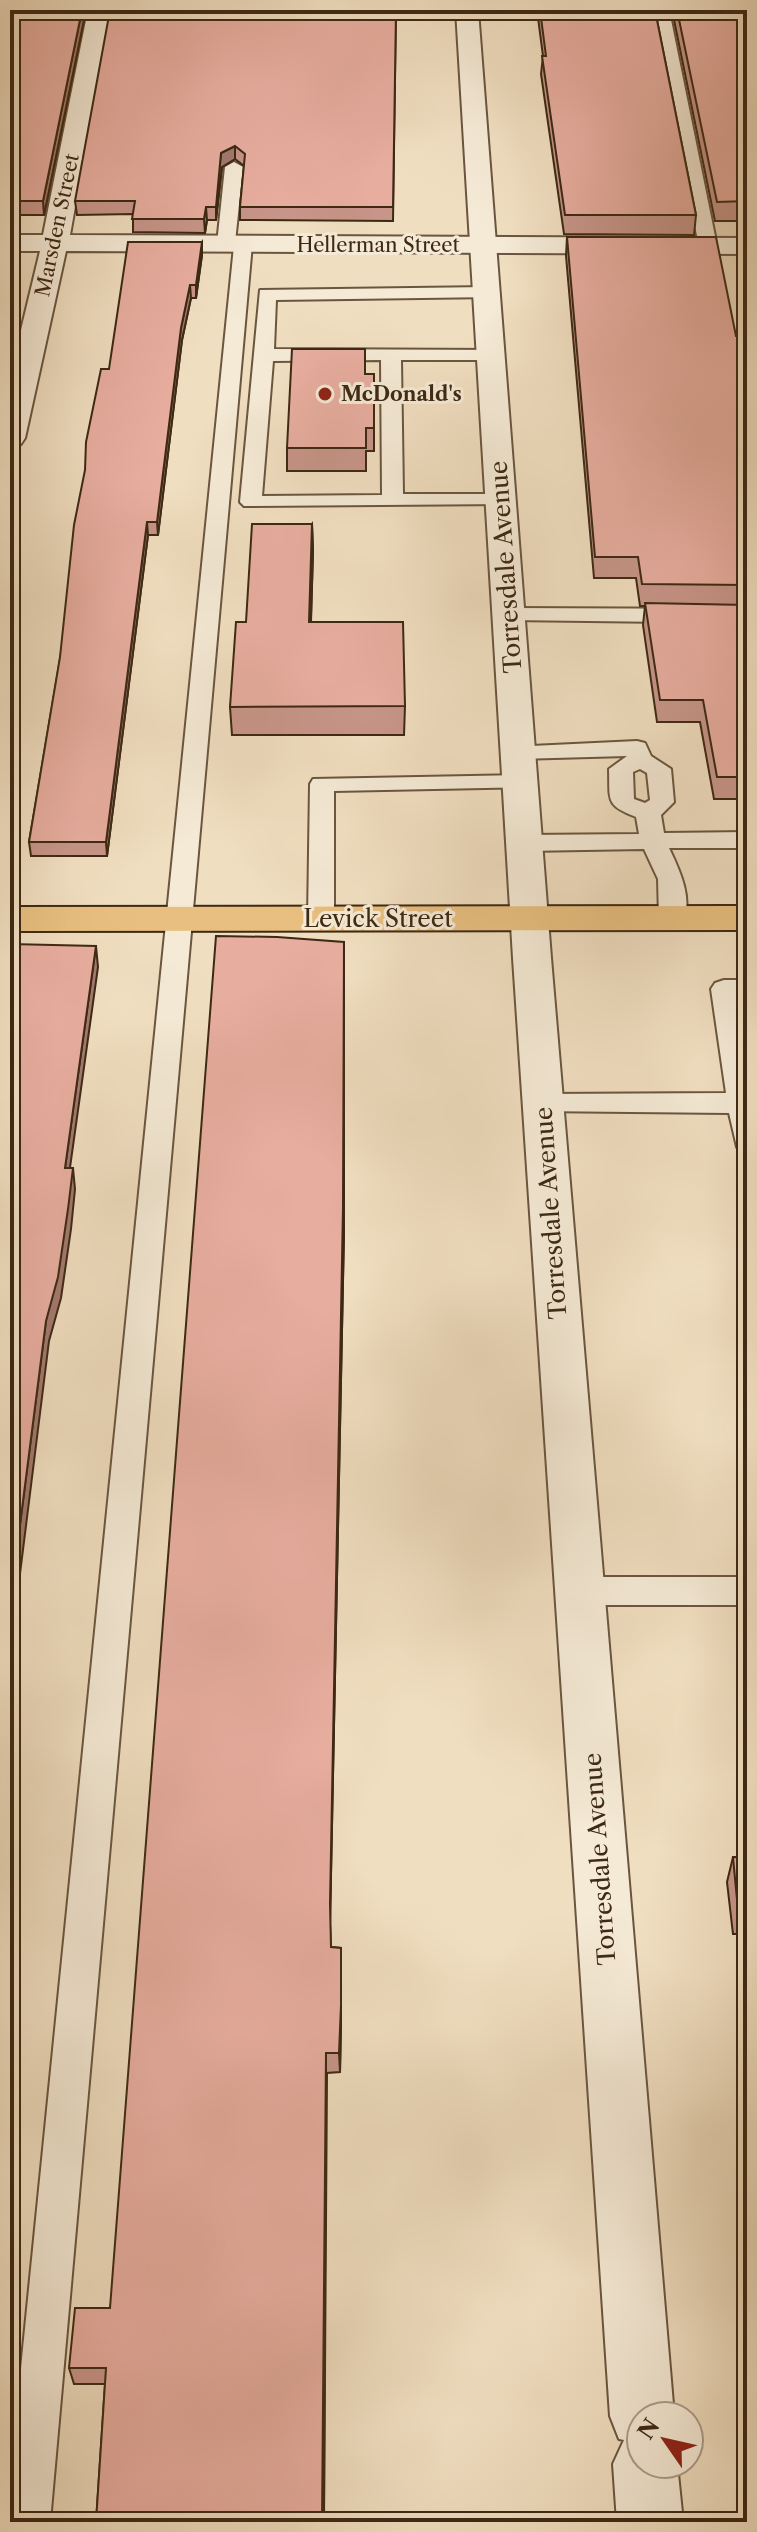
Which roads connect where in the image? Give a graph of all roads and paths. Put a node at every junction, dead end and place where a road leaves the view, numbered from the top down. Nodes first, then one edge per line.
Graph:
1 (99, 10) edge
2 (467, 10) edge
3 (661, 10) edge
4 (234, 167) edge
5 (10, 243) edge
6 (55, 243) junction
7 (234, 244) junction
8 (485, 245) junction
9 (708, 246) junction
10 (747, 246) edge
11 (488, 293) junction
12 (391, 354) junction
13 (492, 354) junction
14 (264, 355) junction
15 (10, 438) edge
16 (501, 500) junction
17 (393, 501) junction
18 (509, 615) junction
19 (747, 616) edge
20 (640, 760) junction
21 (519, 767) junction
22 (648, 813) junction
23 (747, 840) edge
24 (653, 841) junction
25 (525, 843) junction
26 (177, 918) junction
27 (529, 918) junction
28 (672, 918) junction
29 (747, 918) edge
30 (10, 919) edge
31 (321, 919) junction
32 (747, 989) edge
33 (744, 1103) edge
34 (543, 1104) junction
35 (747, 1140) edge
36 (580, 1591) junction
37 (747, 1591) edge
38 (641, 2400) edge
39 (646, 2480) edge
40 (28, 2522) edge
41 (650, 2522) edge

1 - 6 street, Marsden Street
2 - 8 street, Torresdale Avenue
3 - 9 lane
4 - 7 lane
5 - 6 street, Hellerman Street
6 - 7 street, Hellerman Street
6 - 15 street, Marsden Street
7 - 8 street, Hellerman Street
7 - 26 lane
8 - 9 street, Hellerman Street
8 - 11 street, Torresdale Avenue
9 - 10 street, Hellerman Street
11 - 13 street, Torresdale Avenue
11 - 14 lane
12 - 13 lane
12 - 14 lane
12 - 17 lane
13 - 16 street, Torresdale Avenue
14 - 17 lane
16 - 17 lane
16 - 18 street, Torresdale Avenue
18 - 19 lane
18 - 21 street, Torresdale Avenue
20 - 21 lane
20 - 22 lane
20 - 22 lane
21 - 25 street, Torresdale Avenue
21 - 31 lane
22 - 24 lane
23 - 24 lane
24 - 25 lane
24 - 28 lane
25 - 27 street, Torresdale Avenue
26 - 30 highway, Levick Street
26 - 31 highway, Levick Street
26 - 40 lane
27 - 28 highway, Levick Street
27 - 31 highway, Levick Street
27 - 34 street, Torresdale Avenue
28 - 29 highway, Levick Street
32 - 33 lane
33 - 34 lane
33 - 35 lane
34 - 36 street, Torresdale Avenue
36 - 37 lane
36 - 38 street, Torresdale Avenue
39 - 41 street

